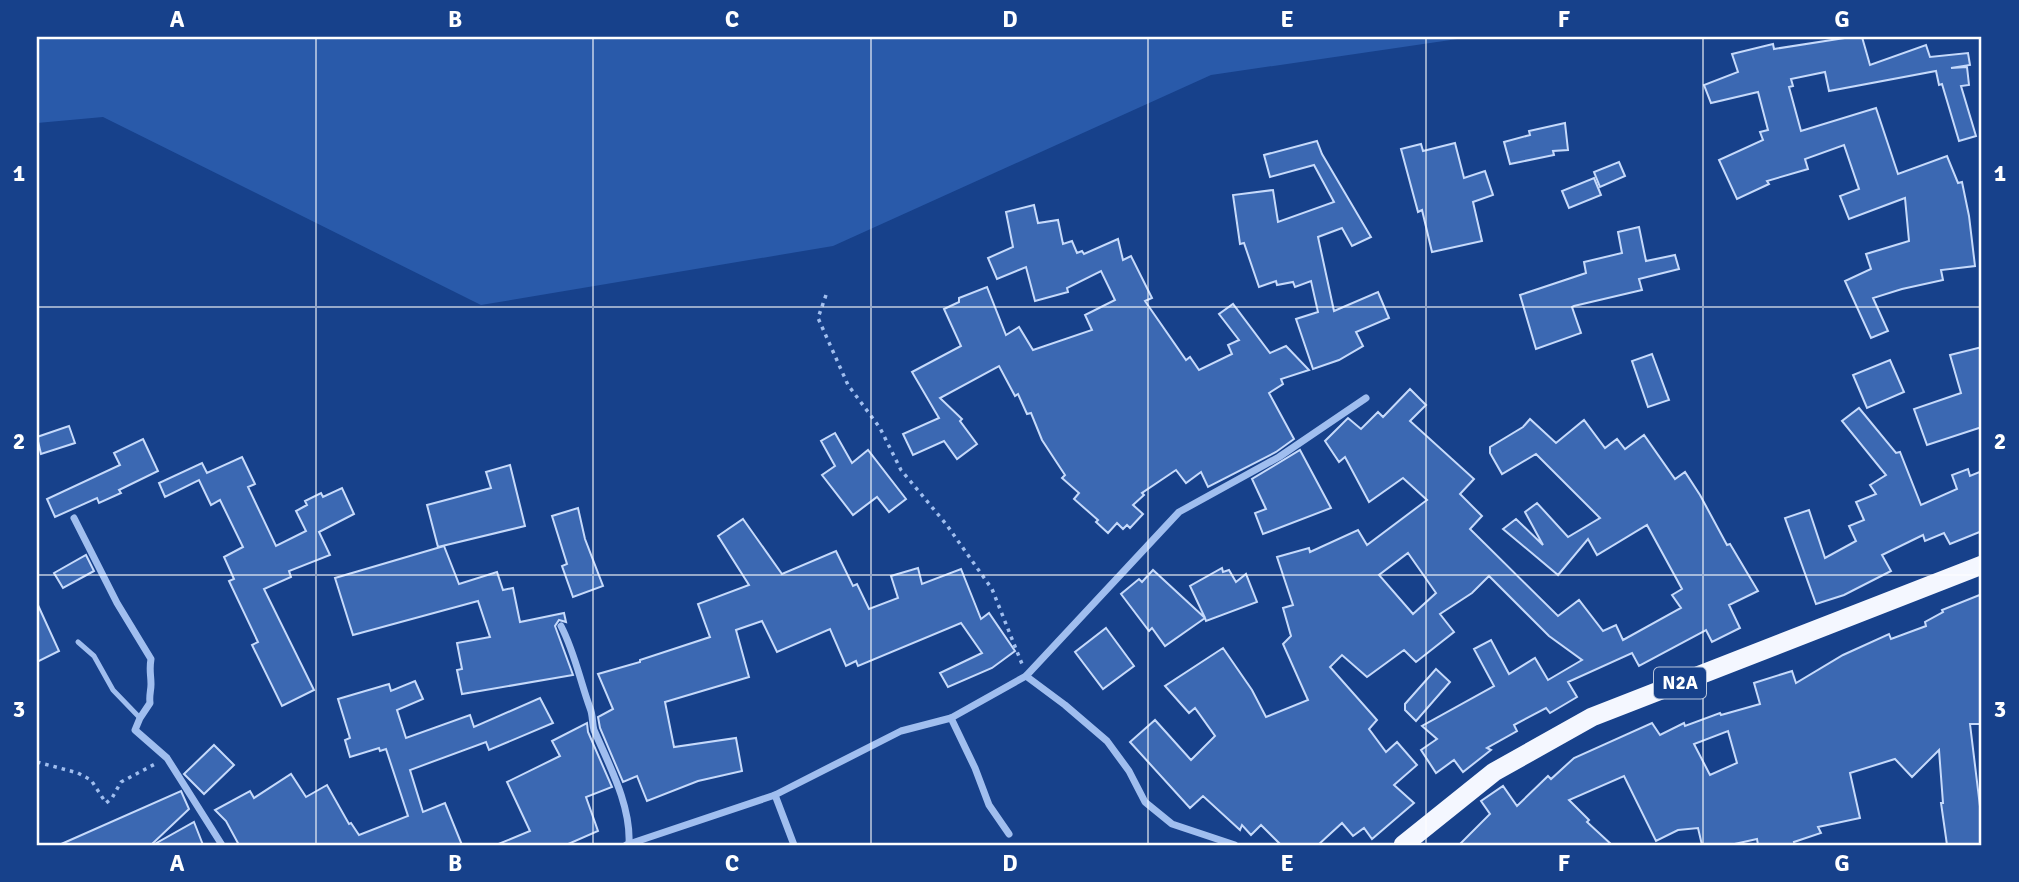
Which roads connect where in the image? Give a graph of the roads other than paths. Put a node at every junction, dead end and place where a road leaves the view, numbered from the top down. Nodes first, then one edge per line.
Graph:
1 (1366, 398) dead end
2 (75, 518) dead end
3 (1982, 565) edge
4 (561, 626) dead end
5 (78, 642) dead end
6 (1026, 676) junction
7 (140, 718) junction
8 (950, 718) junction
9 (775, 795) junction
10 (1009, 834) dead end
11 (222, 845) edge
12 (628, 845) edge
13 (793, 845) edge
14 (1235, 845) edge
15 (1402, 845) edge

1 - 6 street
2 - 7 street
3 - 15 highway, N2A
4 - 12 street
5 - 7 lane
6 - 8 street
6 - 14 street
7 - 11 street
8 - 9 street
8 - 10 street
9 - 12 street
9 - 13 street

